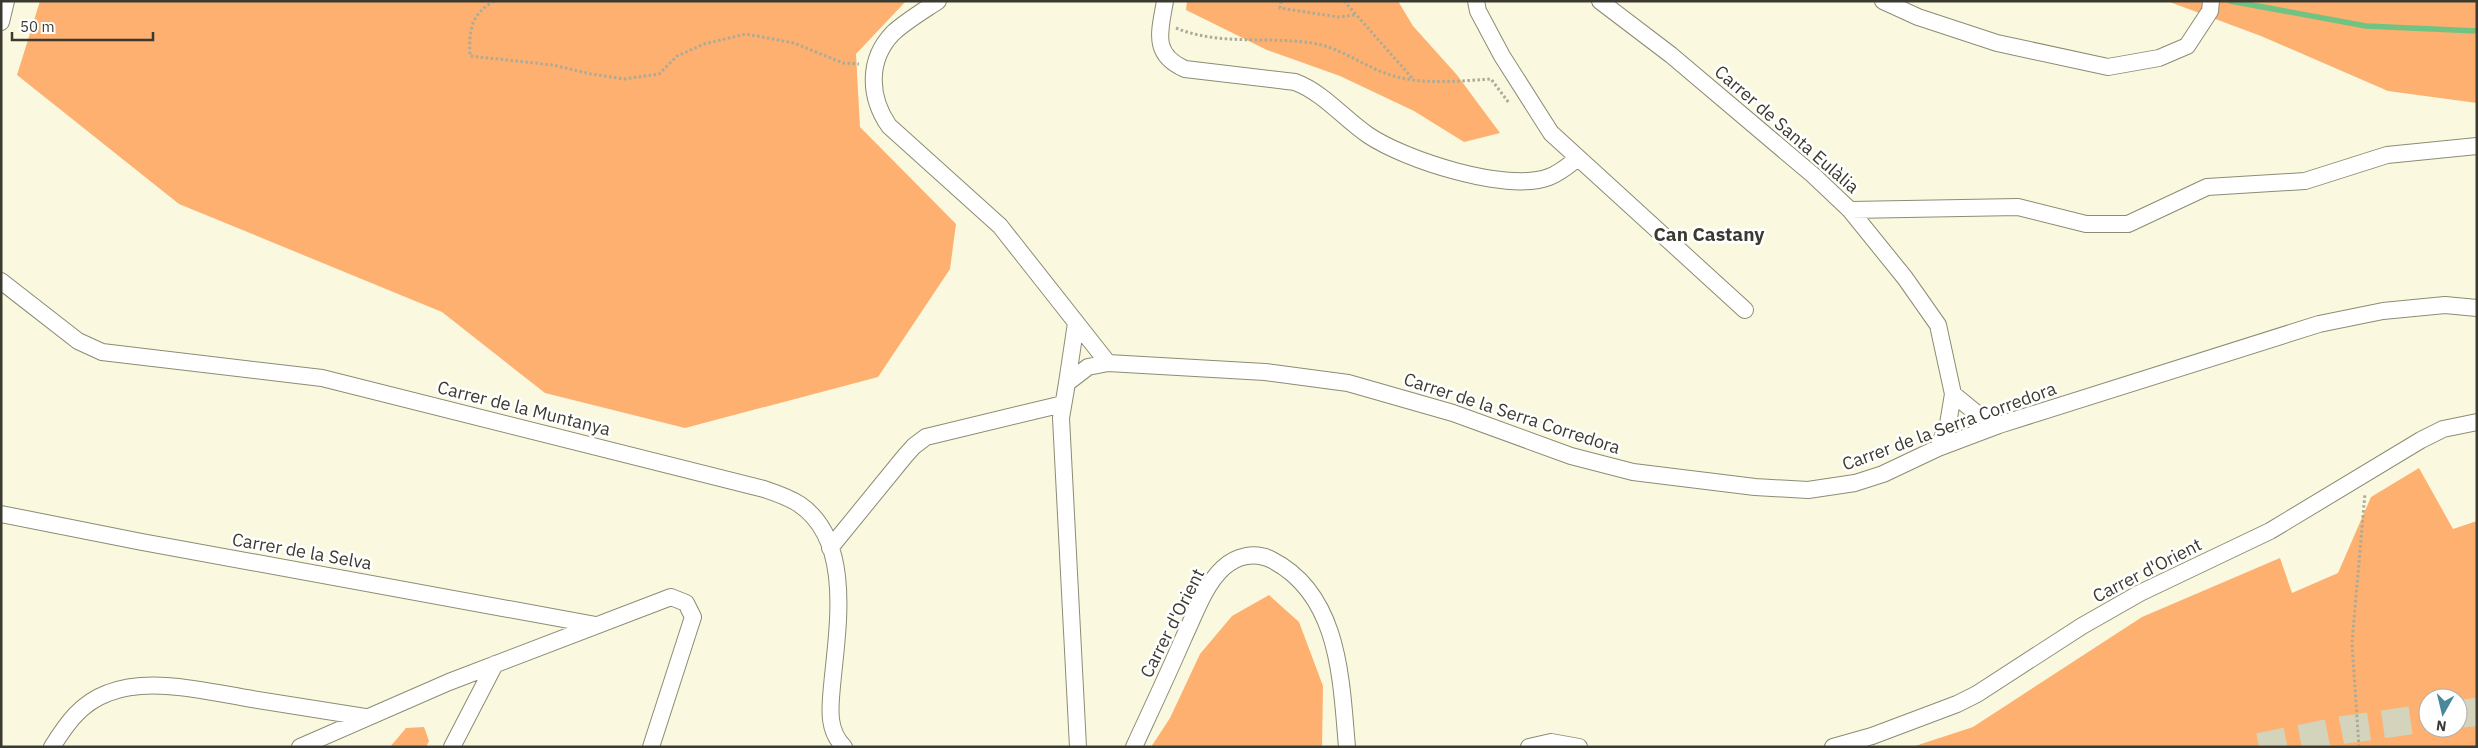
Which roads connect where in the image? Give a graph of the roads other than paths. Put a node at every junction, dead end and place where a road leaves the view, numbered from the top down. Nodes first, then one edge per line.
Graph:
1 (6, 1) edge
2 (938, 1) edge
3 (1165, 1) edge
4 (1476, 1) edge
5 (1600, 1) edge
6 (1883, 1) edge
7 (2210, 1) edge
8 (1, 22) edge
9 (2477, 146) edge
10 (1578, 158) junction
11 (1850, 210) junction
12 (1, 281) edge
13 (2477, 308) edge
14 (1745, 310) dead end
15 (1076, 323) junction
16 (1108, 363) junction
17 (1067, 383) junction
18 (1954, 394) junction
19 (1063, 404) junction
20 (2477, 422) edge
21 (1999, 426) junction
22 (1938, 448) junction
23 (1, 514) edge
24 (830, 548) junction
25 (596, 626) junction
26 (495, 664) junction
27 (366, 717) junction
28 (52, 747) edge
29 (300, 747) edge
30 (452, 747) edge
31 (651, 747) edge
32 (844, 747) edge
33 (1078, 747) edge
34 (1134, 747) edge
35 (1347, 747) edge
36 (1529, 747) edge
37 (1579, 747) edge
38 (1833, 747) edge

1 - 8 street
2 - 15 street
3 - 10 street
4 - 10 street
5 - 11 street, Carrer de Santa Eulàlia
6 - 7 street
9 - 11 street
10 - 14 street
11 - 18 street, Carrer de Santa Eulàlia
12 - 24 street, Carrer de la Muntanya
13 - 21 street, Carrer de la Serra Corredora
15 - 16 street
15 - 17 street
16 - 17 street
16 - 22 street, Carrer de la Serra Corredora
17 - 19 street
18 - 21 street
18 - 22 street, Carrer de Santa Eulàlia
19 - 24 street
19 - 33 street
20 - 38 street, Carrer d'Orient
21 - 22 street, Carrer de la Serra Corredora
23 - 25 street, Carrer de la Selva
24 - 32 street, Carrer de la Muntanya
25 - 26 street
25 - 31 street
26 - 27 street
26 - 30 street
27 - 28 street
27 - 29 street
34 - 35 street, Carrer d'Orient
36 - 37 street

